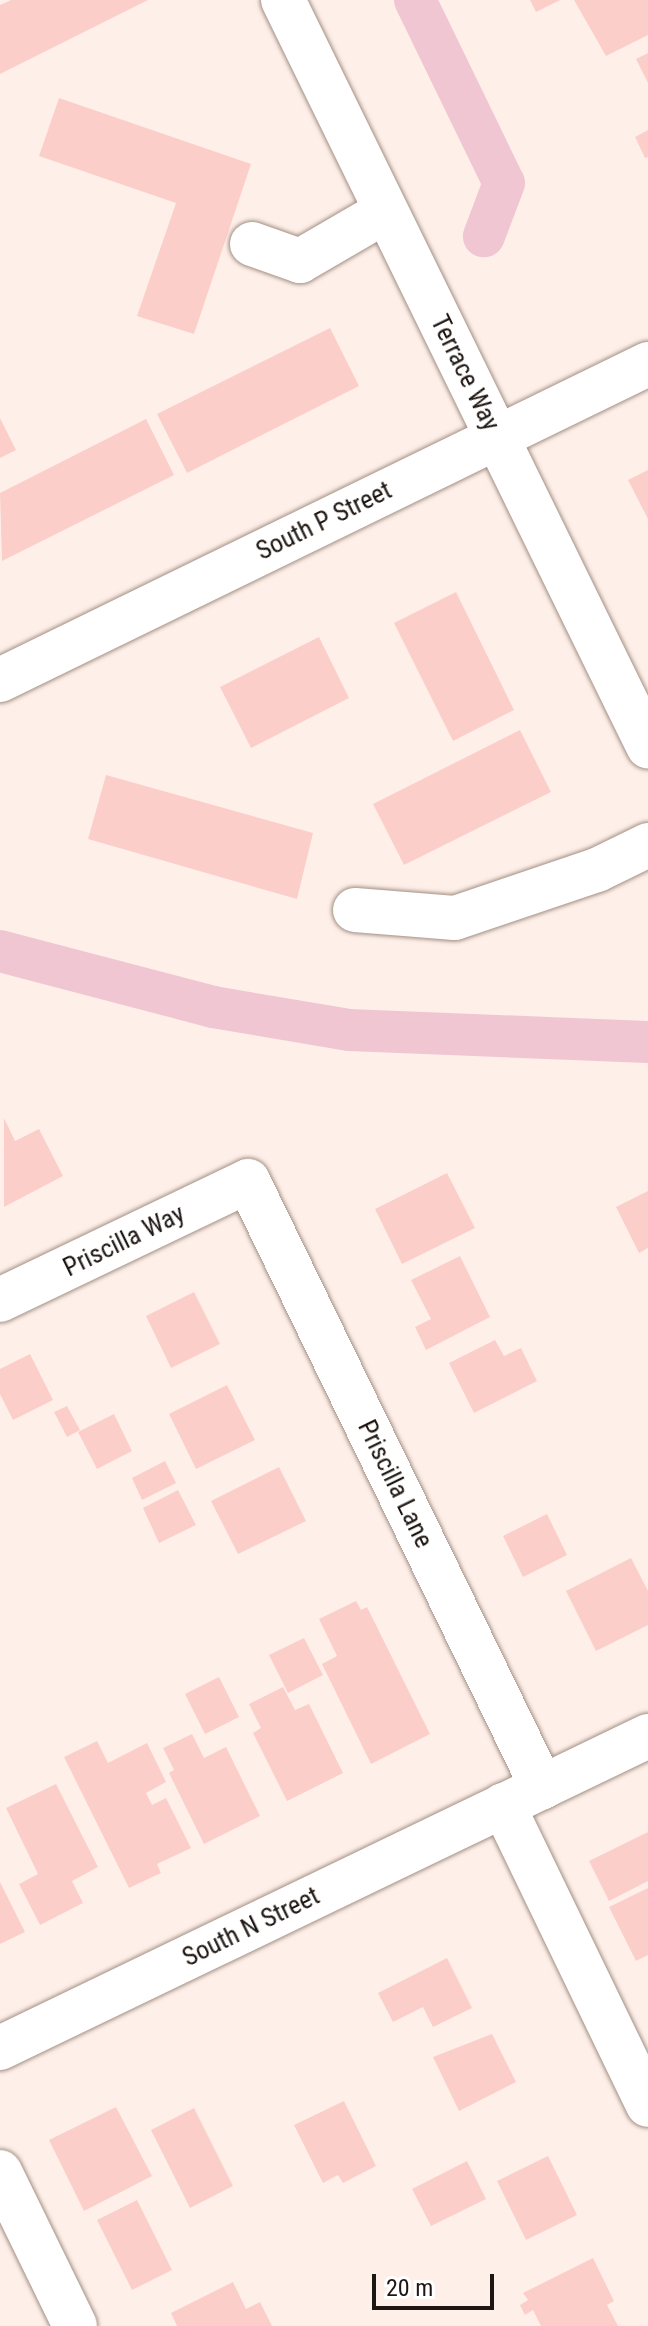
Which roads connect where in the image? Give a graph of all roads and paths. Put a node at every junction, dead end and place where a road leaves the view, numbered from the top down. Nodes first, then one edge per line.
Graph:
1 (283, 0) edge
2 (386, 211) junction
3 (252, 244) dead end
4 (648, 364) edge
5 (497, 437) junction
6 (0, 680) edge
7 (648, 746) edge
8 (648, 845) edge
9 (355, 910) dead end
10 (248, 1181) joint
11 (0, 1300) edge
12 (648, 1736) edge
13 (542, 1787) junction
14 (503, 1805) junction
15 (0, 2048) edge
16 (648, 2105) edge
17 (0, 2172) edge
18 (75, 2326) edge

1 - 2 street, Terrace Way
2 - 3 street
2 - 5 street, Terrace Way
4 - 5 street, South P Street
5 - 6 street, South P Street
5 - 7 street, Terrace Way
8 - 9 street
10 - 11 street, Priscilla Way
10 - 13 street, Priscilla Lane
12 - 13 street
13 - 14 street, South N Street
14 - 15 street, South N Street
14 - 16 street
17 - 18 street

